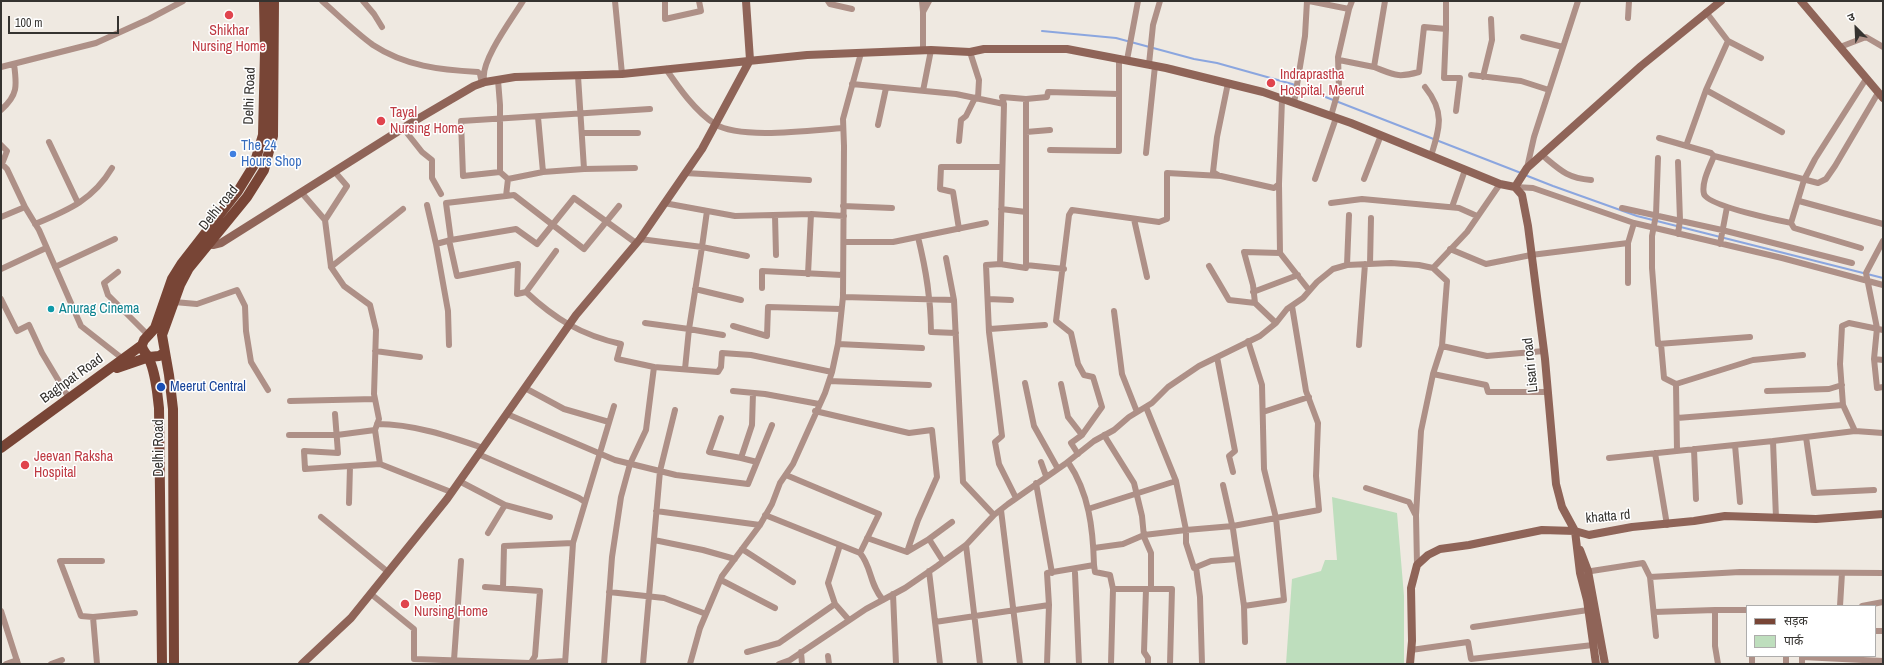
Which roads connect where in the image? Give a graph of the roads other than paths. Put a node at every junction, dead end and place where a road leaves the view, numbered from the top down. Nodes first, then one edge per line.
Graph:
1 (183, 1) edge
2 (264, 1) edge
3 (274, 1) edge
4 (323, 1) edge
5 (363, 1) edge
6 (522, 1) edge
7 (615, 1) edge
8 (665, 1) edge
9 (699, 1) edge
10 (746, 1) edge
11 (828, 1) edge
12 (922, 1) edge
13 (930, 1) edge
14 (1138, 1) edge
15 (1160, 1) edge
16 (1308, 1) edge
17 (1352, 1) edge
18 (1385, 1) edge
19 (1446, 1) edge
20 (1578, 1) edge
21 (1629, 1) edge
22 (1721, 1) edge
23 (1801, 1) edge
24 (852, 9) dead end
25 (1350, 9) junction
26 (923, 12) junction
27 (1706, 12) junction
28 (1628, 18) dead end
29 (1491, 19) dead end
30 (382, 27) dead end
31 (1446, 29) junction
32 (1523, 37) dead end
33 (1728, 41) junction
34 (1563, 47) junction
35 (1840, 47) junction
36 (1883, 47) edge
37 (927, 51) junction
38 (970, 52) junction
39 (861, 53) junction
40 (1762, 58) dead end
41 (1123, 59) junction
42 (750, 60) junction
43 (1338, 60) junction
44 (14, 64) junction
45 (1152, 65) junction
46 (1, 67) edge
47 (1374, 67) junction
48 (666, 70) junction
49 (622, 74) junction
50 (1471, 75) dead end
51 (578, 76) junction
52 (1483, 77) junction
53 (1866, 79) junction
54 (498, 80) junction
55 (484, 83) junction
56 (1228, 83) junction
57 (852, 84) junction
58 (1425, 87) dead end
59 (886, 88) junction
60 (1549, 90) junction
61 (1706, 90) junction
62 (923, 91) junction
63 (1119, 94) junction
64 (1881, 95) edge
65 (976, 98) junction
66 (1026, 99) junction
67 (1282, 99) junction
68 (1294, 103) junction
69 (1004, 104) junction
70 (650, 109) dead end
71 (1, 110) edge
72 (1456, 111) dead end
73 (581, 113) junction
74 (538, 117) junction
75 (1333, 117) junction
76 (500, 118) junction
77 (716, 124) junction
78 (878, 125) dead end
79 (403, 128) junction
80 (843, 128) junction
81 (1050, 130) dead end
82 (1026, 132) junction
83 (1782, 132) dead end
84 (583, 133) junction
85 (638, 133) dead end
86 (1381, 135) junction
87 (1659, 138) dead end
88 (959, 141) dead end
89 (50, 142) dead end
90 (1, 145) edge
91 (1686, 146) junction
92 (1050, 150) dead end
93 (1146, 153) dead end
94 (1542, 155) junction
95 (1431, 156) junction
96 (1714, 156) junction
97 (1658, 158) dead end
98 (1678, 162) dead end
99 (1002, 167) junction
100 (112, 168) dead end
101 (635, 168) dead end
102 (584, 169) junction
103 (1465, 170) junction
104 (334, 171) junction
105 (500, 172) junction
106 (543, 172) junction
107 (1525, 172) junction
108 (685, 173) junction
109 (1221, 176) junction
110 (508, 179) junction
111 (1315, 179) dead end
112 (1364, 179) dead end
113 (809, 180) dead end
114 (1592, 180) dead end
115 (1804, 180) junction
116 (1279, 184) junction
117 (1500, 184) junction
118 (1515, 187) junction
119 (301, 192) junction
120 (441, 194) dead end
121 (506, 196) junction
122 (1799, 201) junction
123 (78, 203) junction
124 (664, 203) junction
125 (1331, 203) dead end
126 (428, 205) dead end
127 (618, 206) dead end
128 (843, 206) junction
129 (25, 207) junction
130 (1452, 207) junction
131 (1727, 207) junction
132 (892, 208) dead end
133 (1622, 208) dead end
134 (403, 209) dead end
135 (1001, 209) junction
136 (707, 211) junction
137 (1026, 212) junction
138 (811, 214) junction
139 (775, 215) junction
140 (1348, 215) dead end
141 (1656, 215) junction
142 (844, 216) junction
143 (1477, 216) junction
144 (1, 217) edge
145 (1371, 218) dead end
146 (1134, 219) junction
147 (325, 220) junction
148 (1680, 220) junction
149 (607, 222) junction
150 (986, 223) dead end
151 (1634, 223) junction
152 (1791, 223) junction
153 (35, 224) junction
154 (552, 224) junction
155 (1883, 224) edge
156 (215, 228) junction
157 (959, 228) junction
158 (1653, 229) junction
159 (1722, 230) junction
160 (1678, 234) junction
161 (234, 236) junction
162 (918, 237) junction
163 (115, 239) dead end
164 (450, 240) junction
165 (638, 241) junction
166 (1883, 241) edge
167 (203, 242) junction
168 (844, 242) junction
169 (1628, 243) junction
170 (436, 244) junction
171 (1720, 244) junction
172 (702, 247) junction
173 (46, 248) junction
174 (1861, 248) dead end
175 (1450, 250) junction
176 (556, 251) dead end
177 (1280, 253) junction
178 (776, 255) dead end
179 (1531, 255) junction
180 (747, 256) dead end
181 (946, 258) dead end
182 (1852, 263) dead end
183 (1000, 264) junction
184 (1368, 264) junction
185 (1026, 265) junction
186 (1347, 265) junction
187 (1209, 266) dead end
188 (54, 267) junction
189 (331, 267) junction
190 (1, 268) edge
191 (1433, 268) junction
192 (1064, 269) junction
193 (118, 272) dead end
194 (808, 274) junction
195 (842, 275) junction
196 (1298, 275) junction
197 (1147, 277) dead end
198 (1868, 281) junction
199 (1628, 283) dead end
200 (1883, 285) edge
201 (762, 288) dead end
202 (695, 290) junction
203 (1309, 290) junction
204 (526, 292) junction
205 (1253, 292) junction
206 (843, 297) junction
207 (1, 299) edge
208 (931, 299) junction
209 (988, 299) junction
210 (741, 300) dead end
211 (954, 300) junction
212 (1011, 300) dead end
213 (174, 302) junction
214 (1255, 303) junction
215 (1292, 306) junction
216 (842, 309) junction
217 (1114, 311) dead end
218 (644, 323) dead end
219 (1276, 323) junction
220 (1045, 325) dead end
221 (568, 326) junction
222 (733, 326) dead end
223 (689, 329) junction
224 (990, 329) junction
225 (1880, 329) edge
226 (152, 332) junction
227 (956, 333) junction
228 (723, 335) dead end
229 (1750, 337) dead end
230 (1248, 341) junction
231 (838, 344) junction
232 (1661, 344) junction
233 (142, 345) junction
234 (449, 345) dead end
235 (1359, 345) dead end
236 (1442, 346) junction
237 (922, 348) dead end
238 (375, 351) junction
239 (1544, 351) junction
240 (164, 353) junction
241 (1803, 355) dead end
242 (149, 357) junction
243 (420, 357) dead end
244 (1217, 357) junction
245 (1874, 359) junction
246 (123, 360) junction
247 (1883, 360) edge
248 (654, 367) junction
249 (685, 369) junction
250 (106, 372) junction
251 (832, 372) junction
252 (1433, 374) junction
253 (829, 381) junction
254 (1025, 382) dead end
255 (1061, 384) dead end
256 (1676, 384) junction
257 (929, 385) dead end
258 (1842, 385) junction
259 (1883, 387) edge
260 (525, 388) junction
261 (268, 390) dead end
262 (733, 391) dead end
263 (1766, 391) dead end
264 (1548, 392) junction
265 (753, 393) junction
266 (1309, 397) junction
267 (69, 398) junction
268 (375, 399) junction
269 (290, 401) dead end
270 (819, 404) junction
271 (1843, 405) junction
272 (614, 406) dead end
273 (1146, 406) junction
274 (675, 410) dead end
275 (815, 411) junction
276 (1137, 412) junction
277 (1263, 412) junction
278 (335, 414) dead end
279 (507, 414) junction
280 (721, 418) dead end
281 (1677, 418) junction
282 (610, 422) junction
283 (377, 424) junction
284 (772, 425) dead end
285 (375, 430) junction
286 (1855, 432) junction
287 (337, 434) junction
288 (1883, 434) edge
289 (289, 435) dead end
290 (1082, 435) junction
291 (1104, 435) junction
292 (1806, 437) junction
293 (1773, 441) junction
294 (1735, 445) junction
295 (1, 448) edge
296 (1694, 449) junction
297 (480, 451) junction
298 (1678, 451) junction
299 (1655, 453) junction
300 (600, 454) junction
301 (1078, 454) junction
302 (741, 458) junction
303 (1609, 458) dead end
304 (757, 462) junction
305 (1041, 462) dead end
306 (1068, 462) junction
307 (380, 464) junction
308 (630, 464) junction
309 (350, 466) junction
310 (1058, 469) junction
311 (660, 471) junction
312 (1233, 472) dead end
313 (786, 475) junction
314 (1046, 476) junction
315 (460, 481) junction
316 (1176, 481) junction
317 (1036, 483) junction
318 (1223, 485) dead end
319 (1366, 488) dead end
320 (1874, 490) dead end
321 (451, 492) junction
322 (1137, 494) junction
323 (1016, 498) junction
324 (1696, 499) dead end
325 (585, 502) junction
326 (1740, 502) dead end
327 (349, 504) dead end
328 (505, 505) junction
329 (1088, 509) junction
330 (1000, 510) junction
331 (656, 511) junction
332 (1883, 514) edge
333 (766, 515) junction
334 (994, 515) junction
335 (1416, 515) junction
336 (321, 517) dead end
337 (550, 517) dead end
338 (1276, 518) junction
339 (1776, 518) junction
340 (952, 522) dead end
341 (760, 525) junction
342 (1667, 525) junction
343 (1233, 526) junction
344 (1186, 530) junction
345 (488, 533) dead end
346 (1144, 535) junction
347 (1575, 536) junction
348 (867, 538) junction
349 (929, 539) junction
350 (654, 540) junction
351 (573, 542) junction
352 (840, 545) junction
353 (966, 545) junction
354 (1094, 548) junction
355 (742, 549) junction
356 (907, 552) junction
357 (860, 553) junction
358 (735, 559) junction
359 (1238, 559) junction
360 (102, 561) dead end
361 (461, 561) dead end
362 (943, 562) junction
363 (1094, 565) junction
364 (1417, 565) junction
365 (1196, 567) junction
366 (929, 571) junction
367 (388, 572) junction
368 (1584, 572) junction
369 (1052, 573) junction
370 (1075, 573) dead end
371 (1842, 573) junction
372 (1883, 573) edge
373 (1650, 577) junction
374 (720, 580) junction
375 (793, 582) dead end
376 (486, 587) dead end
377 (503, 588) junction
378 (1113, 588) junction
379 (1148, 589) junction
380 (609, 592) junction
381 (371, 594) junction
382 (893, 594) junction
383 (649, 596) junction
384 (883, 600) junction
385 (1883, 602) edge
386 (835, 604) junction
387 (1048, 605) junction
388 (1840, 605) edge
389 (1867, 605) edge
390 (1244, 606) junction
391 (775, 608) dead end
392 (1013, 609) junction
393 (1588, 610) junction
394 (1715, 610) junction
395 (1746, 610) edge
396 (1654, 612) junction
397 (1, 613) edge
398 (135, 613) dead end
399 (706, 614) junction
400 (93, 617) junction
401 (974, 617) junction
402 (849, 620) junction
403 (935, 622) junction
404 (1473, 627) dead end
405 (1656, 636) dead end
406 (1245, 642) dead end
407 (1593, 645) junction
408 (1411, 650) junction
409 (747, 652) dead end
410 (801, 652) junction
411 (828, 656) dead end
412 (62, 660) dead end
413 (454, 660) junction
414 (414, 661) edge
415 (1833, 661) edge
416 (1883, 661) edge
417 (18, 662) edge
418 (440, 662) edge
419 (470, 662) edge
420 (565, 662) edge
421 (6, 664) edge
422 (51, 664) edge
423 (97, 664) edge
424 (162, 664) edge
425 (174, 664) edge
426 (302, 664) edge
427 (530, 664) edge
428 (604, 664) edge
429 (643, 664) edge
430 (690, 664) edge
431 (779, 664) edge
432 (802, 664) edge
433 (829, 664) edge
434 (896, 664) edge
435 (940, 664) edge
436 (980, 664) edge
437 (1020, 664) edge
438 (1047, 664) edge
439 (1079, 664) edge
440 (1111, 664) edge
441 (1148, 664) edge
442 (1170, 664) edge
443 (1202, 664) edge
444 (1410, 664) edge
445 (1596, 664) edge
446 (1605, 664) edge
447 (1718, 664) edge
448 (1802, 664) edge

1 - 44 street
2 - 156 main road, Delhi Road
3 - 156 main road, Delhi road
4 - 55 street
5 - 30 street
6 - 55 street
7 - 49 street
8 - 9 street
10 - 42 street
11 - 24 street
12 - 26 street
13 - 26 street
14 - 41 street
15 - 45 street
16 - 25 street
16 - 68 street
17 - 25 street
18 - 47 street
19 - 31 street
20 - 34 street
21 - 28 street
22 - 27 street
23 - 35 street
25 - 43 street
26 - 37 street
27 - 33 street
27 - 94 street
29 - 52 street
31 - 47 street
31 - 72 street
32 - 34 street
33 - 40 street
33 - 61 street
34 - 60 street
35 - 36 street
35 - 53 street
37 - 38 street
37 - 39 street
37 - 62 street
38 - 41 street
38 - 65 street
39 - 42 street
39 - 57 street
41 - 45 street
41 - 63 street
42 - 48 street
42 - 77 street
43 - 47 street
43 - 75 street
44 - 46 street
44 - 71 street
45 - 56 street
45 - 93 street
48 - 49 street
48 - 77 street
49 - 51 street
50 - 52 street
51 - 54 street
51 - 73 street
52 - 60 street
53 - 64 street
53 - 115 street
54 - 55 street
54 - 76 street
55 - 79 street
56 - 67 street
56 - 109 street
57 - 59 street
57 - 80 street
58 - 95 street
59 - 62 street
59 - 78 street
60 - 107 street
61 - 83 street
61 - 91 street
62 - 65 street
63 - 66 street
63 - 92 street
64 - 115 street
65 - 69 street
65 - 88 street
66 - 69 street
66 - 82 street
67 - 68 street
67 - 116 street
68 - 75 street
69 - 99 street
70 - 73 street
73 - 74 street
73 - 84 street
74 - 76 street
74 - 106 street
75 - 86 street
75 - 111 street
76 - 105 street
76 - 105 street
77 - 80 street
77 - 108 street
79 - 104 street
79 - 120 street
80 - 128 street
81 - 82 street
82 - 137 street
84 - 85 street
84 - 102 street
86 - 95 street
86 - 112 street
87 - 91 street
89 - 123 street
90 - 129 street
91 - 96 street
94 - 107 street
94 - 114 street
95 - 103 street
96 - 115 street
96 - 131 street
97 - 141 street
98 - 148 street
99 - 135 street
99 - 157 street
100 - 123 street
101 - 102 street
102 - 106 street
103 - 117 street
103 - 130 street
104 - 119 street
104 - 147 street
105 - 110 street
106 - 110 street
107 - 118 street
108 - 113 street
108 - 124 street
109 - 116 street
109 - 146 street
110 - 121 street
115 - 122 street
116 - 177 street
117 - 118 street
117 - 143 street
118 - 151 street
118 - 179 street, Lisari road
119 - 147 street
119 - 161 street
121 - 154 street
121 - 164 street
122 - 152 street
122 - 155 street
123 - 153 street
124 - 136 street
124 - 165 street
125 - 130 street
126 - 170 street
127 - 149 street
128 - 132 street
128 - 142 street
129 - 144 street
129 - 153 street
130 - 143 street
131 - 152 street
131 - 159 street
133 - 141 street
134 - 189 street
135 - 137 street
135 - 183 street
136 - 139 street
136 - 172 street
137 - 185 street
138 - 139 street
138 - 142 street
138 - 194 street
139 - 178 street
140 - 186 street
141 - 148 street
141 - 158 street
142 - 168 street
143 - 175 street
145 - 184 street
146 - 192 street
146 - 197 street
147 - 189 street
148 - 159 street
148 - 160 street
149 - 154 street
149 - 154 street
149 - 165 street
150 - 157 street
151 - 158 street
151 - 169 street
152 - 174 street
153 - 173 street
154 - 164 street
156 - 161 street
156 - 167 main road, Delhi Road
157 - 162 street
158 - 160 street
158 - 232 street
159 - 171 street
159 - 182 street
160 - 171 street
161 - 167 street
162 - 168 street
162 - 208 street
163 - 188 street
164 - 170 street
164 - 204 street
165 - 172 street
165 - 221 street
166 - 198 street
167 - 213 main road, Delhi Road
167 - 226 main road, Delhi Road
168 - 195 street
169 - 179 street
169 - 199 street
170 - 234 street
171 - 198 street
172 - 180 street
172 - 202 street
173 - 188 street
173 - 190 street
175 - 179 street
175 - 191 street
176 - 204 street
177 - 196 street
177 - 205 street
179 - 239 street, Lisari road
181 - 211 street
183 - 185 street
183 - 209 street
184 - 186 street
184 - 191 street
184 - 235 street
185 - 192 street
186 - 203 street
187 - 214 street
188 - 246 street
189 - 238 street
191 - 236 street
192 - 290 street
193 - 226 street
194 - 195 street
194 - 201 street
195 - 206 street
196 - 203 street
196 - 205 street
198 - 200 street
198 - 225 street
202 - 210 street
202 - 223 street
203 - 215 street
204 - 221 street
205 - 214 street
206 - 208 street
206 - 216 street
207 - 267 street
208 - 211 street
208 - 227 street
209 - 212 street
209 - 224 street
211 - 227 street
213 - 240 main road, Delhi Road
213 - 261 street
214 - 219 street
215 - 219 street
215 - 266 street
216 - 222 street
216 - 231 street
217 - 276 street
218 - 223 street
219 - 230 street
220 - 224 street
221 - 248 street
221 - 260 street
223 - 228 street
223 - 249 street
224 - 323 street
225 - 245 street
225 - 258 street
226 - 233 main road, Baghpat Road
227 - 334 street
229 - 232 street
230 - 244 street
230 - 277 street
231 - 237 street
231 - 251 street
232 - 256 street
233 - 242 main road, Delhi Road
233 - 246 main road, Baghpat Road
236 - 239 street
236 - 252 street
238 - 243 street
238 - 268 street
239 - 264 street, Lisari road
240 - 242 main road
240 - 425 main road, Delhi Road
241 - 256 street
242 - 250 main road
242 - 424 main road, Delhi Road
244 - 273 street
244 - 312 street
245 - 247 street
245 - 259 street
246 - 250 main road, Baghpat Road
248 - 249 street
248 - 308 street
249 - 251 street
250 - 267 main road, Baghpat Road
251 - 253 street
252 - 264 street
252 - 335 street
253 - 257 street
253 - 270 street
254 - 310 street
255 - 290 street
256 - 281 street
258 - 263 street
258 - 271 street
260 - 279 street
260 - 282 street
262 - 265 street
264 - 347 street, Lisari road
265 - 270 street
265 - 302 street
266 - 277 street
266 - 338 street
267 - 295 main road, Baghpat Road
268 - 269 street
268 - 283 street
270 - 275 street
271 - 281 street
271 - 286 street
272 - 282 street
273 - 276 street
273 - 316 street
274 - 311 street
275 - 313 street
275 - 356 street
276 - 291 street
277 - 338 street
278 - 287 street
279 - 297 street
279 - 300 street
280 - 302 street
281 - 298 street
282 - 300 street
283 - 285 street
283 - 297 street
284 - 304 street
285 - 287 street
285 - 307 street
286 - 288 street
286 - 292 street
287 - 289 street
287 - 309 street
290 - 301 street
291 - 301 street
291 - 322 street
292 - 293 street
292 - 320 street
293 - 294 street
293 - 339 street
294 - 296 street
294 - 326 street
296 - 298 street
296 - 324 street
297 - 315 street
297 - 325 street
298 - 299 street
299 - 303 street
299 - 342 street
300 - 308 street
300 - 325 street
301 - 306 street
302 - 304 street
304 - 311 street
305 - 314 street
306 - 310 street
306 - 329 street
307 - 309 street
307 - 321 street
308 - 311 street
308 - 380 street
309 - 327 street
310 - 314 street
311 - 331 street
313 - 333 street
313 - 348 street
314 - 317 street
315 - 321 street
315 - 328 street
316 - 322 street
316 - 344 street
317 - 323 street
317 - 369 street
318 - 343 street
319 - 335 street
321 - 367 street
322 - 329 street
322 - 346 street
323 - 330 street
325 - 351 street
328 - 337 street
328 - 345 street
329 - 354 street
330 - 334 street
330 - 392 street
331 - 341 street
331 - 350 street
332 - 339 street, khatta rd
333 - 341 street
333 - 352 street
334 - 353 street
335 - 364 street
336 - 367 street
338 - 343 street
338 - 390 street
339 - 342 street, khatta rd
340 - 349 street
341 - 355 street
342 - 347 street, khatta rd
343 - 344 street
343 - 359 street
344 - 346 street
344 - 365 street
346 - 354 street
346 - 379 street
347 - 364 street, khatta rd
347 - 368 street, Lisari road
348 - 356 street
348 - 357 street
349 - 356 street
349 - 362 street
350 - 358 street
350 - 383 street
351 - 377 street
351 - 420 street
352 - 357 street
352 - 386 street
353 - 362 street
353 - 401 street
354 - 363 street
355 - 358 street
355 - 375 street
357 - 384 street
358 - 374 street
359 - 365 street
359 - 390 street
360 - 400 street
361 - 413 street
362 - 366 street
363 - 369 street
363 - 378 street
364 - 408 street
365 - 443 street
366 - 382 street
366 - 403 street
367 - 381 street
368 - 373 street
368 - 393 street, Lisari road
368 - 446 street, Lisari road
369 - 387 street
370 - 439 street
371 - 372 street
371 - 373 street
371 - 388 street
373 - 396 street
374 - 391 street
374 - 399 street
376 - 377 street
377 - 427 street
378 - 379 street
378 - 440 street
379 - 441 street
379 - 442 street
380 - 383 street
380 - 428 street
381 - 414 street
381 - 426 street
382 - 384 street
382 - 434 street
383 - 399 street
383 - 429 street
384 - 402 street
385 - 389 street
386 - 402 street
386 - 409 street
387 - 392 street
387 - 438 street
390 - 406 street
392 - 401 street
392 - 437 street
393 - 404 street
393 - 407 street, Lisari road
394 - 395 street
394 - 396 street
394 - 447 street
396 - 405 street
397 - 417 street
398 - 400 street
399 - 430 street
400 - 423 street
401 - 403 street
401 - 436 street
402 - 410 street
403 - 435 street
407 - 408 street
407 - 445 street, Lisari road
408 - 444 street
410 - 431 street
410 - 432 street
411 - 433 street
412 - 422 street
413 - 418 street
413 - 419 street
414 - 418 street
415 - 416 street
415 - 448 street
417 - 421 street
419 - 427 street
420 - 427 street

